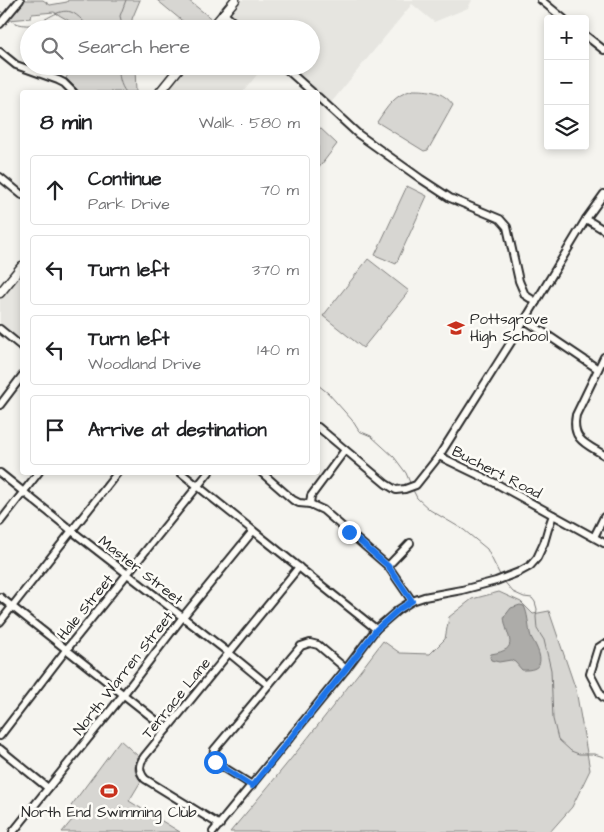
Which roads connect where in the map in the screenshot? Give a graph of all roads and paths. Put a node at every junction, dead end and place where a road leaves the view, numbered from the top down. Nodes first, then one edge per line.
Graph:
1 (20, 0) edge
2 (541, 0) edge
3 (235, 1) edge
4 (223, 13) junction
5 (559, 15) edge
6 (218, 20) edge
7 (231, 20) edge
8 (0, 24) edge
9 (589, 38) edge
10 (604, 50) edge
11 (0, 52) edge
12 (20, 67) edge
13 (43, 75) edge
14 (174, 75) edge
15 (293, 75) edge
16 (71, 90) edge
17 (162, 90) edge
18 (310, 90) edge
19 (320, 99) edge
20 (0, 177) edge
21 (20, 193) edge
22 (604, 194) edge
23 (586, 219) junction
24 (604, 230) edge
25 (20, 268) edge
26 (0, 293) edge
27 (536, 302) junction
28 (525, 320) junction
29 (0, 329) edge
30 (20, 345) edge
31 (604, 357) edge
32 (598, 368) junction
33 (20, 379) edge
34 (0, 405) edge
35 (320, 429) edge
36 (345, 450) junction
37 (604, 455) edge
38 (439, 456) junction
39 (0, 473) edge
40 (37, 475) edge
41 (116, 475) edge
42 (184, 475) edge
43 (207, 475) edge
44 (264, 475) edge
45 (198, 487) junction
46 (24, 492) junction
47 (310, 504) junction
48 (553, 515) junction
49 (604, 517) edge
50 (0, 522) edge
51 (72, 531) junction
52 (253, 531) junction
53 (594, 537) junction
54 (410, 543) dead end
55 (604, 543) edge
56 (388, 566) junction
57 (299, 567) junction
58 (127, 574) junction
59 (0, 597) edge
60 (412, 601) junction
61 (12, 607) junction
62 (182, 618) junction
63 (0, 622) edge
64 (376, 630) junction
65 (604, 644) edge
66 (66, 650) junction
67 (229, 653) junction
68 (346, 669) junction
69 (268, 685) junction
70 (123, 695) junction
71 (604, 698) edge
72 (167, 729) junction
73 (0, 736) edge
74 (0, 749) edge
75 (252, 786) junction
76 (48, 788) junction
77 (220, 825) junction
78 (13, 832) edge
79 (214, 832) edge

1 - 8 street
2 - 5 street
3 - 4 main road
4 - 6 main road
4 - 7 street
9 - 10 street
11 - 12 street
13 - 16 street
14 - 17 main road
15 - 18 street
19 - 27 street
20 - 21 street
22 - 23 street
23 - 24 street
23 - 27 street
25 - 26 main road
27 - 28 street
28 - 32 street
28 - 38 street
29 - 30 street
31 - 32 street
32 - 37 street
33 - 34 street
35 - 36 street, Buchert Road
36 - 38 street, Buchert Road
36 - 47 street
38 - 48 street, Buchert Road
39 - 46 street, Master Street
40 - 46 street
41 - 51 street
42 - 45 street
43 - 45 street, Hale Street
44 - 47 street
45 - 52 street
45 - 58 street, Hale Street
46 - 50 street
46 - 51 street, Master Street
47 - 56 street
48 - 53 street, Buchert Road
48 - 60 street
49 - 53 street
51 - 58 street, Master Street
51 - 61 street
52 - 57 street
52 - 62 street, North Warren Street
53 - 55 street, Buchert Road
54 - 56 street
56 - 60 street
57 - 64 street
57 - 67 street, Terrace Lane
58 - 62 street, Master Street
58 - 66 street, Hale Street
59 - 61 street
60 - 64 street
61 - 63 street
61 - 66 street
62 - 67 street, Master Street
62 - 70 street, North Warren Street
64 - 68 street
65 - 71 street
66 - 70 street
66 - 73 street, Hale Street
67 - 69 street, Master Street
67 - 72 street, Terrace Lane
68 - 69 street
68 - 75 street
69 - 75 street
70 - 72 street
70 - 76 street, North Warren Street
72 - 77 street, Terrace Lane
74 - 76 street
75 - 77 street
76 - 78 street, North Warren Street
77 - 79 street

